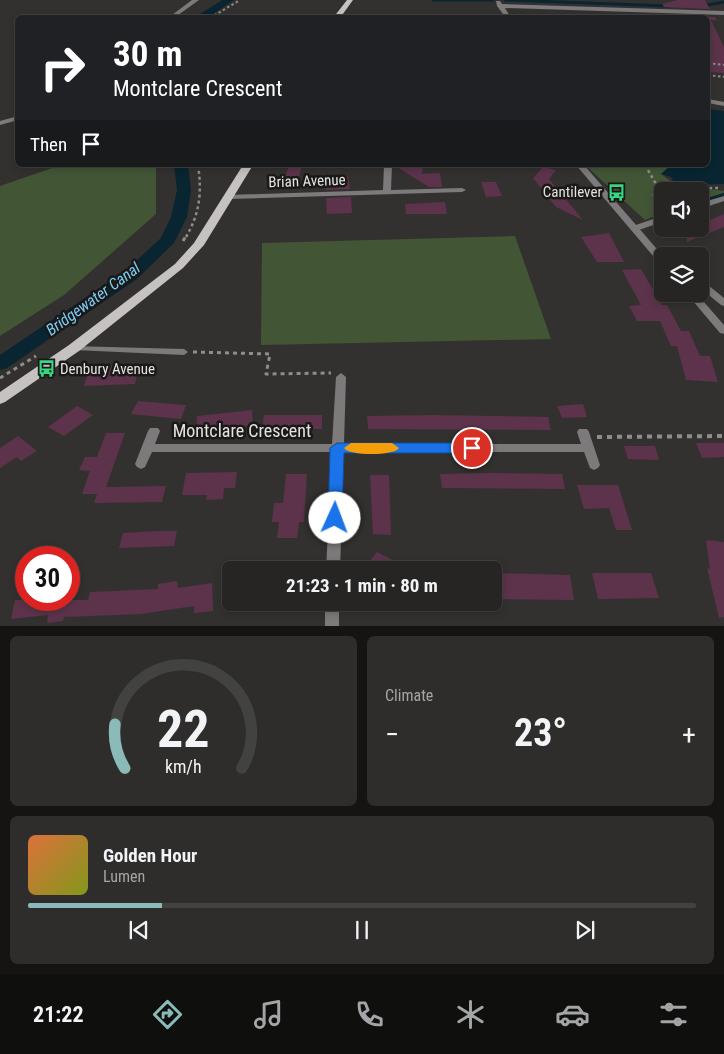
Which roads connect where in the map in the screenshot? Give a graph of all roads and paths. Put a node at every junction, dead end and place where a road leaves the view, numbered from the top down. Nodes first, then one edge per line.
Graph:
1 (196, 0) edge
2 (240, 0) edge
3 (350, 0) edge
4 (497, 0) edge
5 (500, 6) junction
6 (637, 10) junction
7 (724, 13) edge
8 (174, 15) edge
9 (215, 15) edge
10 (338, 15) edge
11 (507, 15) edge
12 (639, 15) edge
13 (710, 63) edge
14 (724, 65) edge
15 (710, 76) edge
16 (724, 77) edge
17 (710, 101) edge
18 (724, 104) edge
19 (15, 119) edge
20 (0, 123) edge
21 (198, 167) edge
22 (247, 167) edge
23 (388, 167) edge
24 (582, 167) edge
25 (646, 167) edge
26 (655, 182) edge
27 (709, 188) edge
28 (720, 188) dead end
29 (462, 190) dead end
30 (386, 192) junction
31 (229, 197) junction
32 (724, 198) edge
33 (709, 203) edge
34 (654, 221) edge
35 (636, 228) junction
36 (180, 245) dead end
37 (654, 251) edge
38 (709, 290) edge
39 (699, 302) edge
40 (724, 303) edge
41 (724, 331) edge
42 (74, 348) junction
43 (184, 352) joint
44 (40, 353) dead end
45 (341, 376) joint
46 (0, 378) edge
47 (0, 399) edge
48 (154, 431) dead end
49 (724, 436) edge
50 (585, 439) junction
51 (148, 448) junction
52 (337, 448) junction
53 (141, 464) dead end
54 (594, 465) dead end
55 (334, 561) edge
56 (332, 611) edge
57 (332, 626) edge

1 - 8 street
2 - 9 path
3 - 10 main road
4 - 5 street
5 - 6 street
5 - 11 street
6 - 7 street
6 - 12 street
13 - 14 path
15 - 16 path
17 - 18 street
19 - 20 street
21 - 36 path
22 - 31 main road
23 - 30 street
24 - 35 street
25 - 26 path
27 - 28 path
29 - 30 street, Brian Avenue
30 - 31 street, Brian Avenue
31 - 42 main road
32 - 33 street
34 - 35 street
35 - 37 street
38 - 40 street
39 - 41 street
42 - 43 lane
42 - 47 main road
43 - 45 path
44 - 46 path
45 - 52 street
48 - 51 street, Montclare Crescent
49 - 50 path
50 - 52 street, Montclare Crescent
50 - 54 street
51 - 52 street, Montclare Crescent
51 - 53 street, Montclare Crescent
52 - 55 street
56 - 57 street

